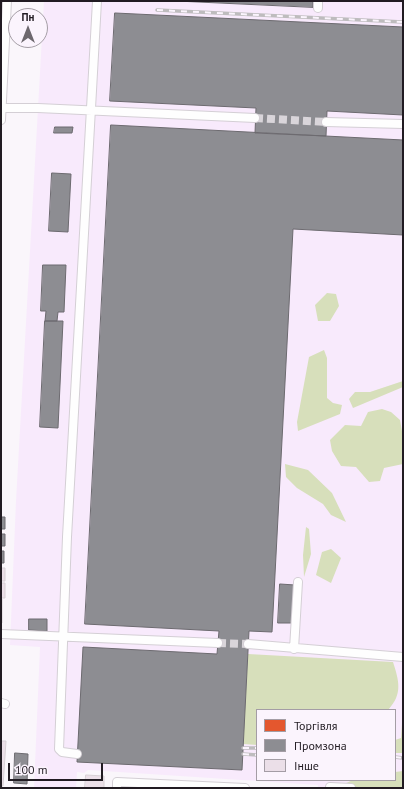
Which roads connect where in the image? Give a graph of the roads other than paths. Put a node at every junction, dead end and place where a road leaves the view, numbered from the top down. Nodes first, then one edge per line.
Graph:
1 (7, 1) edge
2 (97, 1) edge
3 (1, 108) edge
4 (90, 110) junction
5 (255, 118) tunnel mouth
6 (1, 120) edge
7 (326, 122) tunnel mouth
8 (403, 124) edge
9 (298, 582) dead end
10 (1, 634) edge
11 (63, 636) junction
12 (218, 643) tunnel mouth
13 (248, 644) tunnel mouth
14 (294, 649) junction
15 (403, 657) edge
16 (77, 754) dead end
17 (330, 787) dead end
18 (117, 788) edge
19 (245, 788) edge
20 (351, 788) edge

1 - 3 street
2 - 4 street
3 - 4 street
3 - 6 street
4 - 5 street
4 - 11 street
7 - 8 street
9 - 14 street
10 - 11 street
11 - 12 street
11 - 16 street
13 - 14 street
14 - 15 street
17 - 20 street
18 - 19 street

